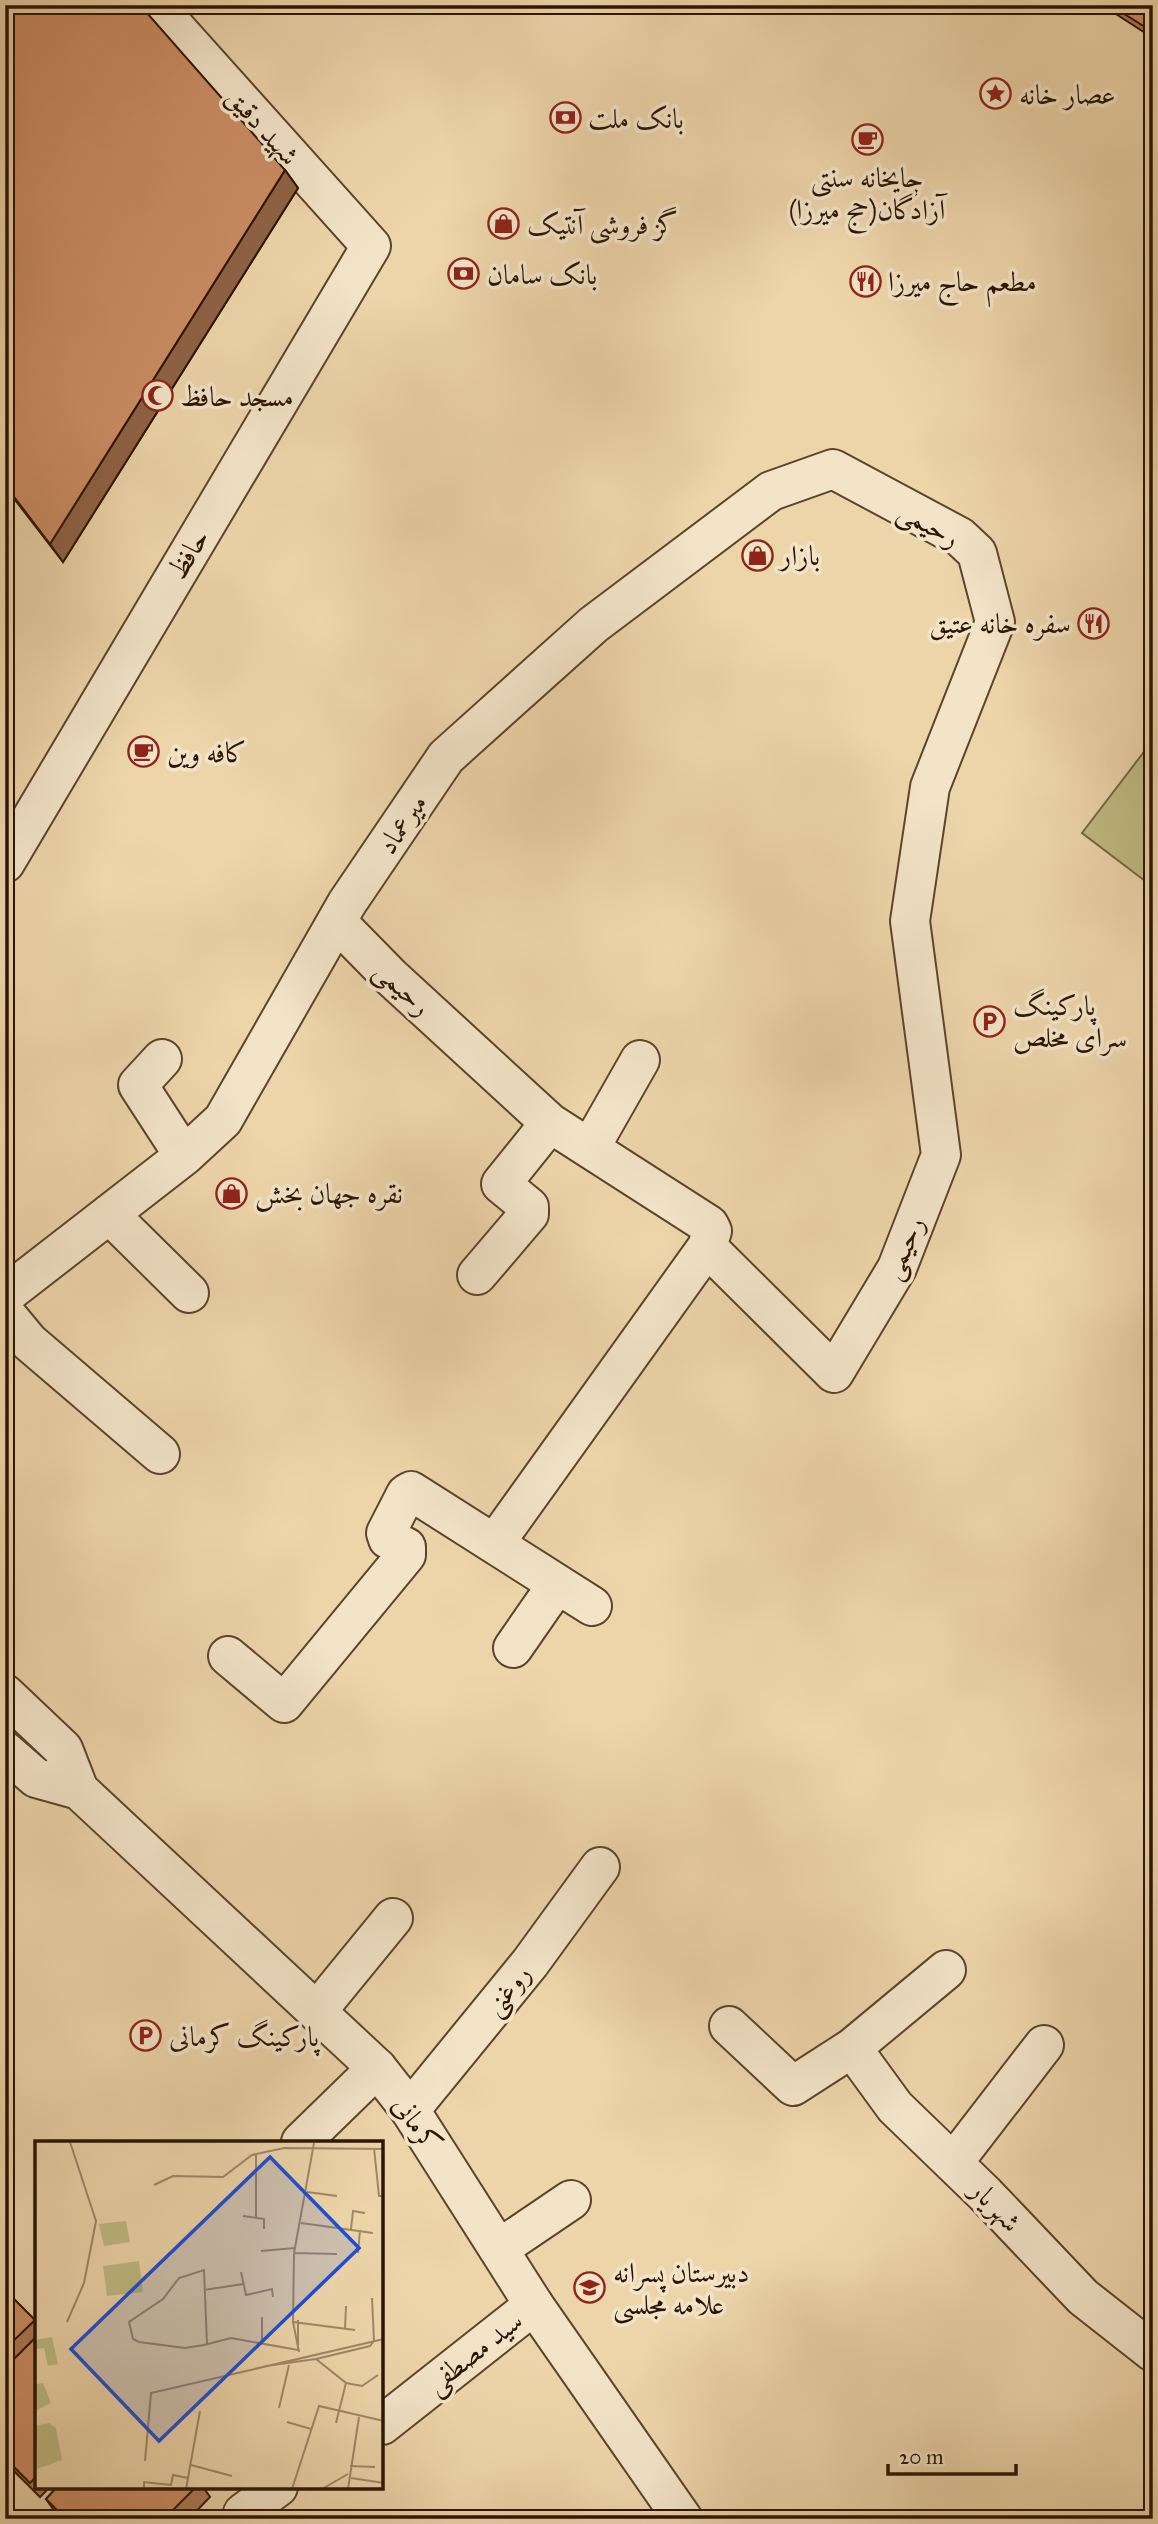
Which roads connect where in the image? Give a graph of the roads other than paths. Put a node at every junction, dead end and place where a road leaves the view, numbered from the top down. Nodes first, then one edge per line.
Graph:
1 (155, 5) edge
2 (371, 246) joint
3 (884, 499) joint
4 (5, 863) edge
5 (337, 922) junction
6 (162, 1059) dead end
7 (640, 1060) dead end
8 (550, 1123) junction
9 (590, 1148) junction
10 (184, 1156) junction
11 (109, 1214) junction
12 (707, 1247) junction
13 (477, 1275) dead end
14 (189, 1293) dead end
15 (5, 1295) edge
16 (5, 1313) edge
17 (160, 1454) dead end
18 (495, 1543) junction
19 (556, 1586) junction
20 (592, 1606) dead end
21 (513, 1648) dead end
22 (228, 1656) dead end
23 (5, 1694) edge
24 (5, 1751) edge
25 (79, 1790) junction
26 (600, 1867) dead end
27 (393, 1918) dead end
28 (946, 1970) dead end
29 (317, 2011) junction
30 (729, 2026) dead end
31 (1044, 2045) dead end
32 (852, 2048) junction
33 (377, 2068) junction
34 (410, 2110) junction
35 (303, 2141) edge
36 (953, 2163) junction
37 (571, 2200) dead end
38 (500, 2248) junction
39 (534, 2305) junction
40 (1153, 2353) edge
41 (383, 2424) edge
42 (275, 2489) edge
43 (244, 2519) edge
44 (684, 2519) edge

1 - 2 street, شهید دقیق
2 - 4 street, حافظ
3 - 5 street, میرعماد
3 - 12 street, رحیمی
5 - 8 street, رحیمی
5 - 10 street, میرعماد
6 - 10 street
7 - 9 street
8 - 9 street, رحیمی
8 - 13 street
9 - 12 street, رحیمی
10 - 11 street, میرعماد
11 - 14 street
11 - 15 street, میرعماد
12 - 18 street
16 - 17 street
18 - 19 street
18 - 22 street
19 - 20 street
19 - 21 street
23 - 25 street, کرمانی
24 - 25 street, کرمانی
25 - 29 street, کرمانی
26 - 34 street, روغنی
27 - 29 street
28 - 32 street
29 - 33 street, کرمانی
30 - 32 street
31 - 36 street
32 - 36 street, شهریار
33 - 34 street, کرمانی
33 - 35 street
34 - 38 street, کرمانی
36 - 40 street, شهریار
37 - 38 street
38 - 39 street, کرمانی
39 - 41 street, سید مصطفی
39 - 44 street, کرمانی
42 - 43 street

